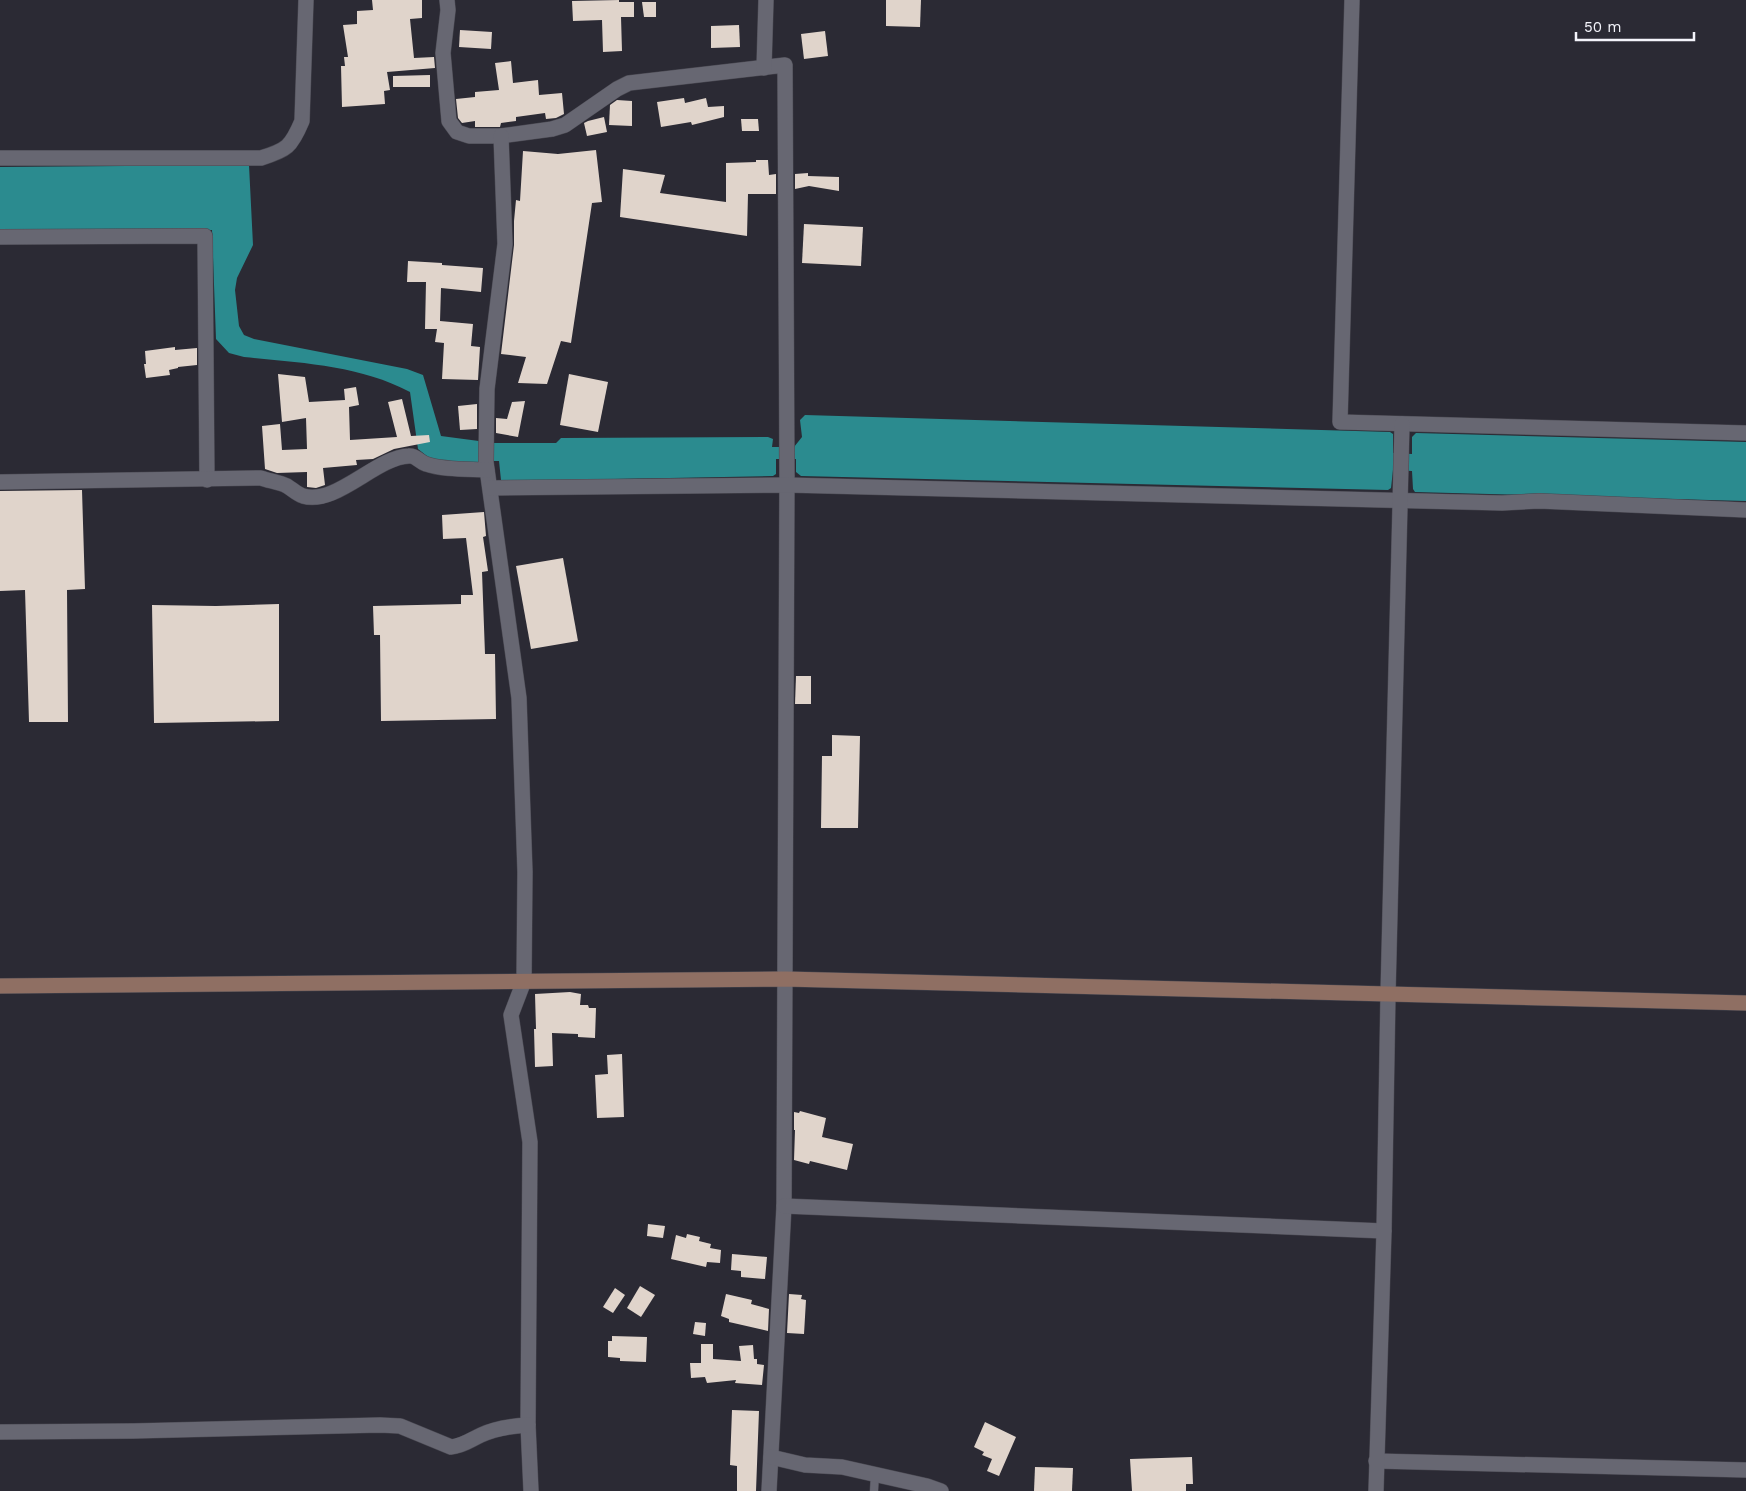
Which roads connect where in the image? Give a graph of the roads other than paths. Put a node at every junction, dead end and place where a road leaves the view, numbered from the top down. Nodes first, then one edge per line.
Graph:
1 (306, 0) edge
2 (446, 0) edge
3 (766, 0) edge
4 (1352, 0) edge
5 (764, 68) junction
6 (501, 136) junction
7 (0, 158) edge
8 (0, 237) edge
9 (1402, 424) junction
10 (1746, 433) edge
11 (487, 470) junction
12 (207, 480) junction
13 (787, 480) junction
14 (0, 482) edge
15 (490, 488) junction
16 (1400, 496) junction
17 (1746, 510) edge
18 (785, 979) junction
19 (524, 981) junction
20 (0, 986) edge
21 (1388, 994) junction
22 (1746, 1003) edge
23 (784, 1206) junction
24 (1384, 1231) junction
25 (528, 1425) junction
26 (0, 1432) edge
27 (771, 1457) junction
28 (1376, 1461) junction
29 (1746, 1470) edge
30 (875, 1474) junction
31 (531, 1491) edge
32 (769, 1491) edge
33 (874, 1491) edge
34 (941, 1491) edge
35 (1376, 1491) edge

1 - 7 street
2 - 6 street
3 - 5 street
4 - 9 street
5 - 6 street
5 - 13 street
6 - 11 street
8 - 12 street
9 - 10 street
9 - 16 street
11 - 12 street
11 - 15 street
12 - 14 street
13 - 15 street
13 - 16 street
13 - 18 street
15 - 19 street
16 - 17 street
16 - 21 street
18 - 19 street
18 - 21 street
18 - 23 street
19 - 20 street
19 - 25 street
21 - 22 street
21 - 24 street
23 - 24 street
23 - 27 street
24 - 28 street
25 - 26 street
25 - 31 street
27 - 30 street
27 - 32 street
28 - 29 street
28 - 35 street
30 - 33 lane
30 - 34 street

